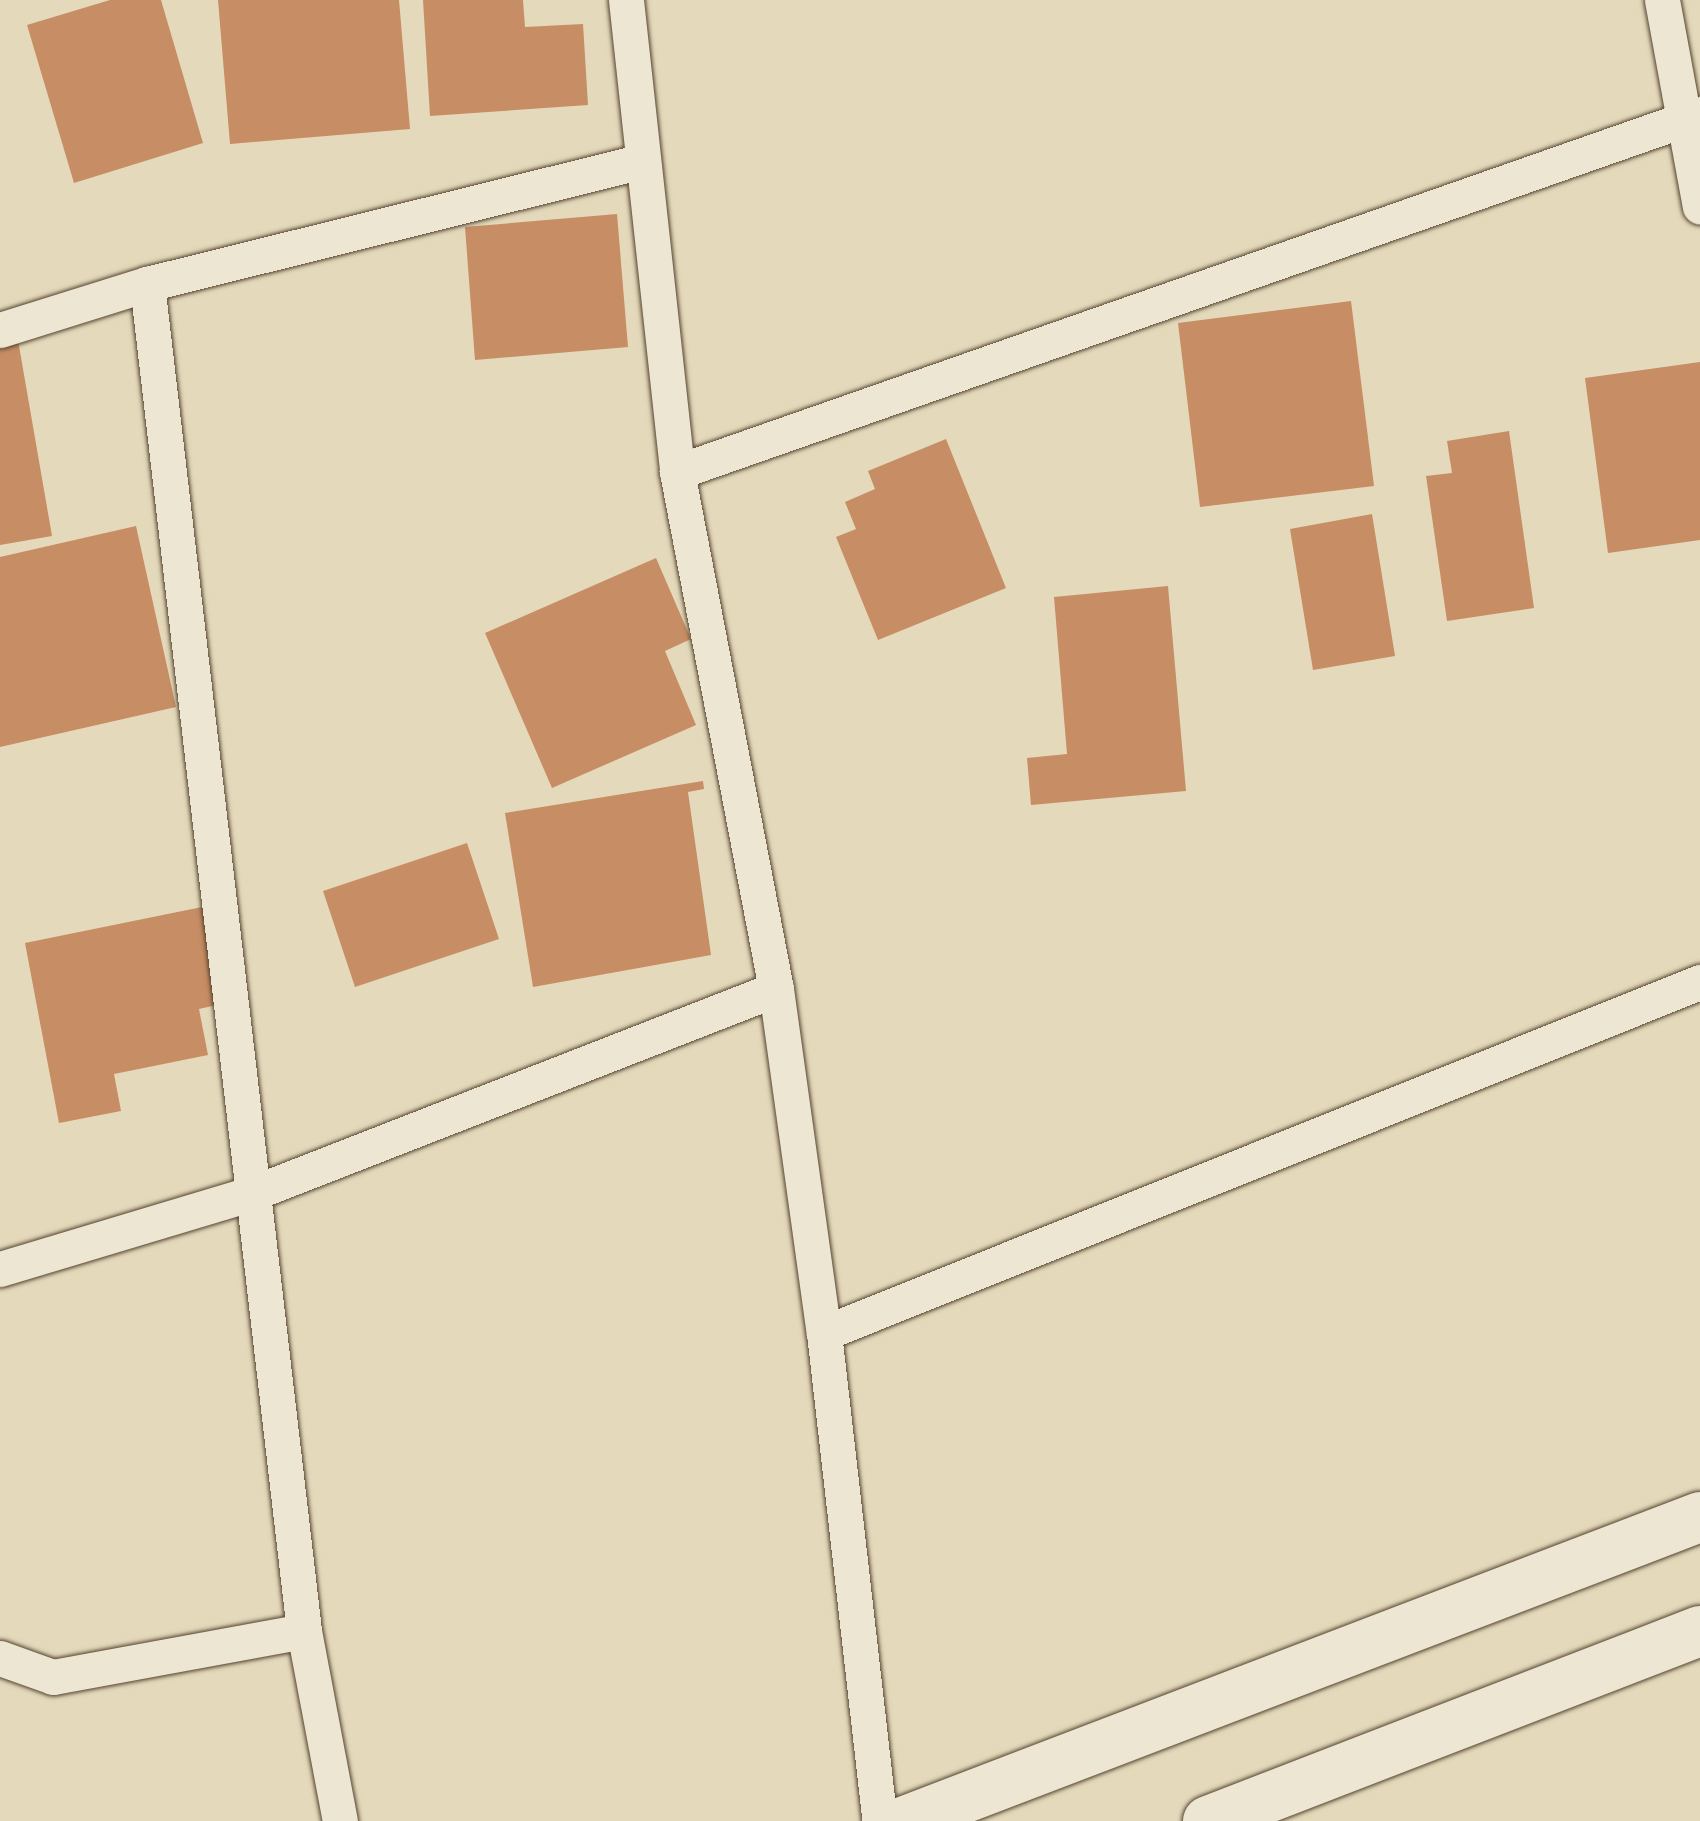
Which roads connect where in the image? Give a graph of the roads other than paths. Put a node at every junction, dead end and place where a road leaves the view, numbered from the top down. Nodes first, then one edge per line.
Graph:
1 (626, 0) edge
2 (1662, 0) edge
3 (1691, 118) edge
4 (643, 161) junction
5 (1700, 206) edge
6 (147, 284) junction
7 (0, 330) edge
8 (677, 472) junction
9 (1700, 982) edge
10 (776, 988) junction
11 (253, 1193) junction
12 (0, 1269) edge
13 (824, 1333) junction
14 (1700, 1517) edge
15 (304, 1631) junction
16 (1700, 1631) edge
17 (0, 1658) edge
18 (340, 1821) edge
19 (880, 1821) edge
20 (905, 1821) edge
21 (1208, 1821) edge

1 - 4 street
2 - 3 street
3 - 5 street
3 - 8 street
4 - 6 street
4 - 8 street
6 - 7 street
6 - 11 street
8 - 10 street
9 - 13 street
10 - 11 street
10 - 13 street
11 - 12 street
11 - 15 street
13 - 19 street
14 - 20 main road
15 - 17 street
15 - 18 street
16 - 21 main road

